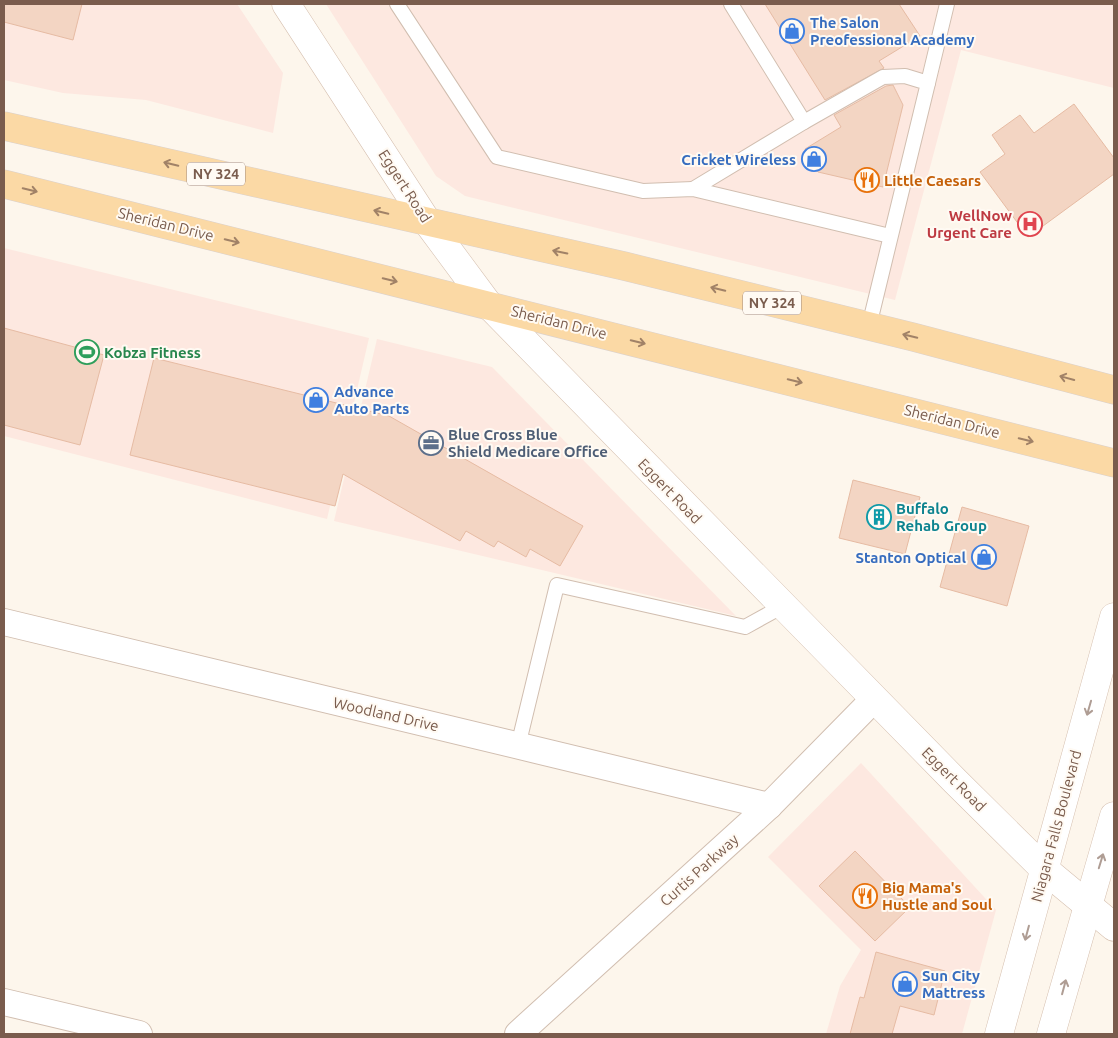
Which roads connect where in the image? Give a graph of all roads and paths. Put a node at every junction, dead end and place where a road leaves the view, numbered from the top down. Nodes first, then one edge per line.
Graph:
1 (286, 4) edge
2 (398, 4) edge
3 (731, 4) edge
4 (947, 4) edge
5 (928, 83) junction
6 (804, 122) junction
7 (4, 126) edge
8 (4, 184) edge
9 (693, 189) junction
10 (428, 223) junction
11 (890, 236) junction
12 (488, 304) junction
13 (869, 326) junction
14 (1114, 390) edge
15 (1114, 462) edge
16 (783, 606) junction
17 (1114, 617) edge
18 (4, 622) edge
19 (874, 699) junction
20 (518, 746) junction
21 (769, 806) junction
22 (1114, 816) edge
23 (1044, 869) junction
24 (1087, 906) junction
25 (1114, 927) edge
26 (4, 1002) edge
27 (139, 1034) edge
28 (518, 1034) edge
29 (999, 1034) edge
30 (1051, 1034) edge

1 - 10 main road, Eggert Road
2 - 9 lane
3 - 6 lane
4 - 5 lane
5 - 6 lane
5 - 11 lane
6 - 9 lane
10 -> 7 main road, NY 324
8 -> 12 main road, Sheridan Drive
9 - 11 lane
10 - 12 main road, Eggert Road
13 -> 10 main road, NY 324
11 - 13 lane
12 -> 15 main road, Sheridan Drive
12 - 16 main road, Eggert Road
14 -> 13 main road, NY 324
16 - 19 main road, Eggert Road
16 - 20 lane
17 -> 23 main road, Niagara Falls Boulevard
18 - 20 street, Woodland Drive
19 - 21 street, Curtis Parkway
19 - 23 main road, Eggert Road
20 - 21 street, Woodland Drive
21 - 28 street, Curtis Parkway
24 -> 22 main road
23 - 24 main road, Eggert Road
23 -> 29 main road, Niagara Falls Boulevard
24 - 25 main road, Eggert Road
30 -> 24 main road
26 - 27 street

